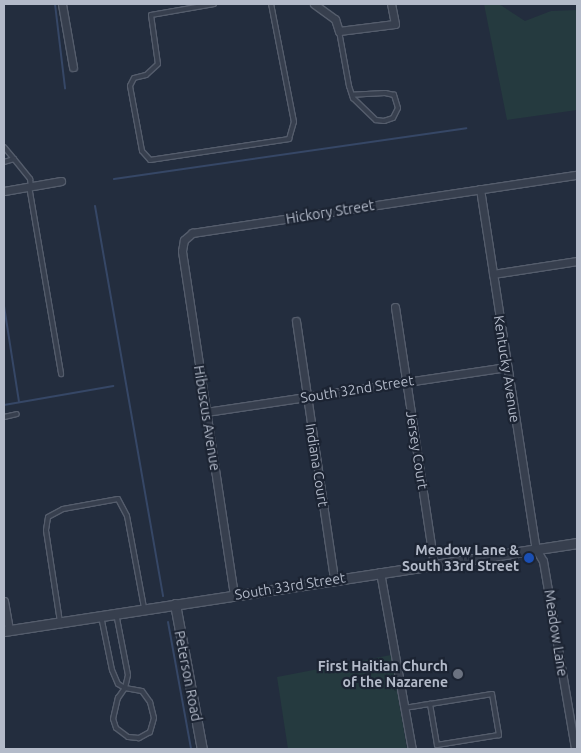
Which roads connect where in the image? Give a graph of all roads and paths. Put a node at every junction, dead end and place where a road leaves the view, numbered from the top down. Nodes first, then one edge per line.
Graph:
1 (62, 4) edge
2 (214, 4) edge
3 (272, 4) edge
4 (314, 4) edge
5 (391, 4) edge
6 (340, 31) junction
7 (73, 66) dead end
8 (352, 95) junction
9 (4, 147) edge
10 (14, 159) junction
11 (4, 162) edge
12 (577, 174) edge
13 (61, 181) dead end
14 (30, 186) junction
15 (480, 189) junction
16 (4, 191) edge
17 (184, 240) joint
18 (577, 261) edge
19 (493, 274) junction
20 (395, 307) dead end
21 (296, 321) dead end
22 (507, 367) junction
23 (61, 374) dead end
24 (406, 382) junction
25 (307, 397) junction
26 (206, 412) junction
27 (17, 414) dead end
28 (4, 417) edge
29 (577, 543) edge
30 (536, 549) junction
31 (434, 564) junction
32 (380, 572) junction
33 (334, 580) junction
34 (234, 595) junction
35 (4, 601) edge
36 (175, 604) junction
37 (144, 608) junction
38 (116, 613) junction
39 (101, 616) junction
40 (60, 622) junction
41 (6, 630) edge
42 (125, 688) junction
43 (430, 704) junction
44 (404, 708) junction
45 (202, 749) edge
46 (412, 749) edge
47 (575, 749) edge

1 - 7 street
2 - 3 lane
4 - 6 street
5 - 6 street
6 - 8 lane
8 - 8 lane
9 - 10 lane
10 - 11 lane
10 - 14 lane
12 - 15 street, Hickory Street
13 - 14 street
14 - 16 street
14 - 23 lane
15 - 17 street, Hickory Street
15 - 19 street, Kentucky Avenue
17 - 26 street, Hibuscus Avenue
18 - 19 street
19 - 22 street, Kentucky Avenue
20 - 24 street, Jersey Court
21 - 25 street, Indiana Court
22 - 24 street, South 32nd Street
22 - 30 street, Kentucky Avenue
24 - 25 street, South 32nd Street
24 - 31 street, Jersey Court
25 - 26 street, South 32nd Street
25 - 33 street, Indiana Court
26 - 34 street, Hibuscus Avenue
27 - 28 lane
29 - 30 street, South 33rd Street
30 - 31 street, South 33rd Street
30 - 47 street, Meadow Lane
31 - 32 street, South 33rd Street
32 - 33 street, South 33rd Street
32 - 44 street
33 - 34 street, South 33rd Street
34 - 36 street, South 33rd Street
35 - 41 street
36 - 37 street, South 33rd Street
36 - 45 street, Peterson Road
37 - 38 street, South 33rd Street
37 - 40 lane
38 - 39 street, South 33rd Street
38 - 42 lane
39 - 40 street, South 33rd Street
39 - 42 lane
40 - 41 street, South 33rd Street
42 - 42 lane
43 - 43 lane
43 - 44 lane
44 - 46 street

